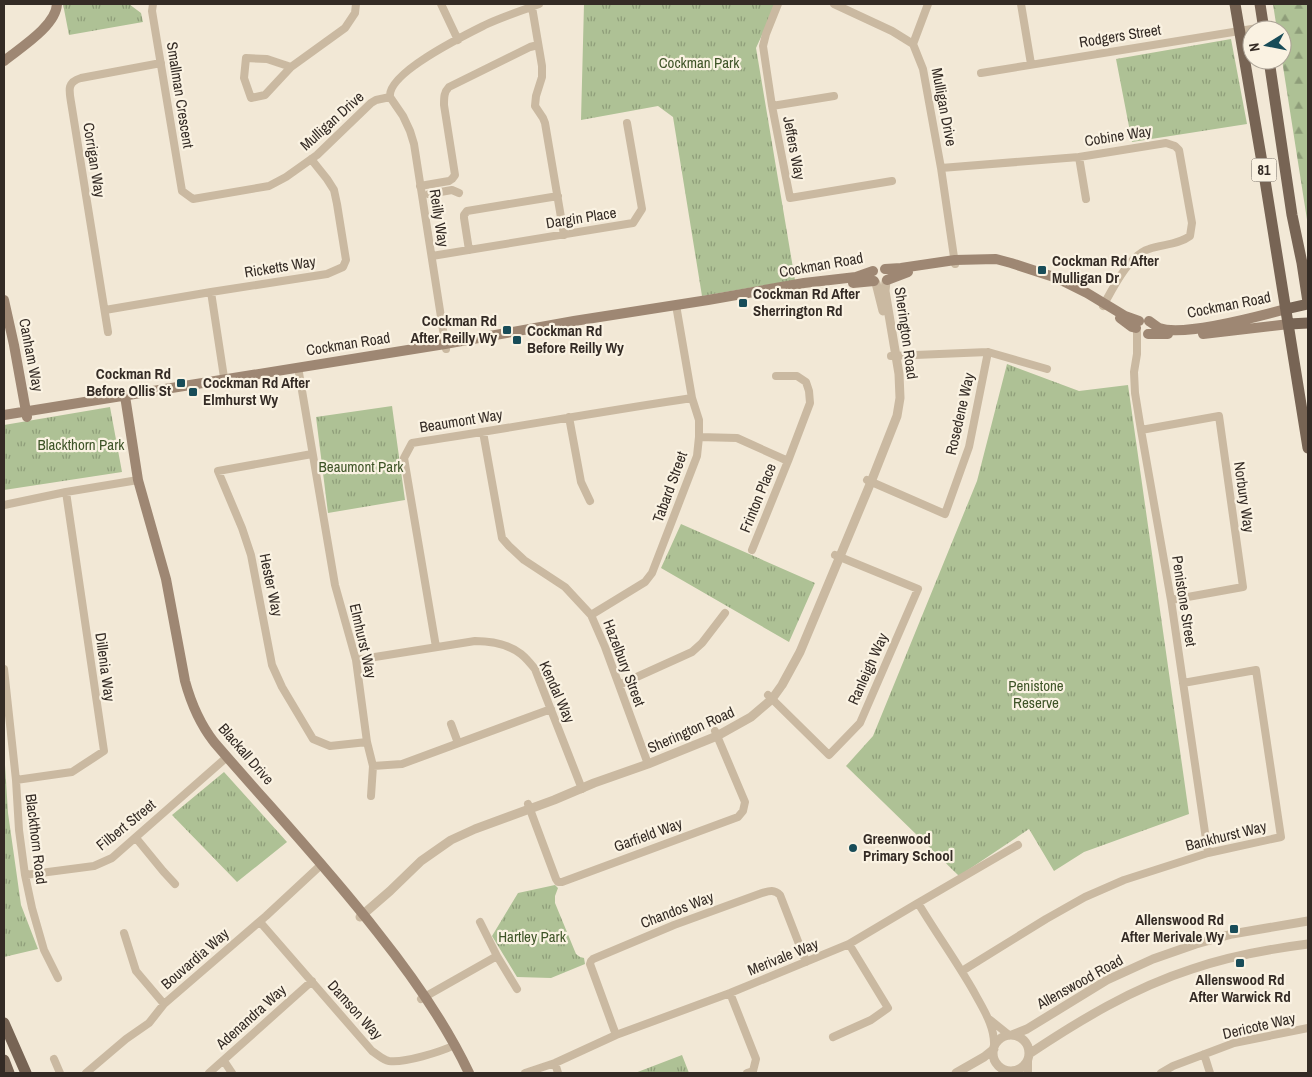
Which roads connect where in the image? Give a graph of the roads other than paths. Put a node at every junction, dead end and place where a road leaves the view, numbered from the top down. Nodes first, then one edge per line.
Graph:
1 (51, 4) edge
2 (57, 4) edge
3 (153, 4) edge
4 (356, 4) edge
5 (442, 4) edge
6 (778, 4) edge
7 (834, 4) edge
8 (928, 4) edge
9 (1021, 4) edge
10 (1235, 4) edge
11 (1260, 4) edge
12 (535, 5) edge
13 (1263, 20) edge
14 (1239, 31) junction
15 (1242, 31) edge
16 (458, 40) junction
17 (913, 44) junction
18 (538, 45) junction
19 (4, 54) edge
20 (4, 61) edge
21 (161, 63) junction
22 (1031, 64) junction
23 (291, 67) junction
24 (1270, 70) edge
25 (981, 73) dead end
26 (834, 96) dead end
27 (390, 97) junction
28 (772, 106) junction
29 (627, 123) dead end
30 (1079, 156) junction
31 (311, 159) junction
32 (941, 168) junction
33 (892, 181) dead end
34 (420, 186) junction
35 (182, 191) joint
36 (459, 193) dead end
37 (429, 194) dead end
38 (558, 196) junction
39 (1086, 198) dead end
40 (564, 234) junction
41 (469, 250) junction
42 (432, 256) junction
43 (955, 262) junction
44 (1302, 264) junction
45 (1308, 274) edge
46 (880, 278) junction
47 (211, 292) junction
48 (4, 300) edge
49 (1308, 303) edge
50 (1103, 306) junction
51 (677, 308) junction
52 (1286, 308) junction
53 (105, 310) junction
54 (4, 322) edge
55 (1308, 322) edge
56 (1289, 324) junction
57 (1143, 329) junction
58 (108, 332) dead end
59 (445, 347) junction
60 (988, 352) junction
61 (894, 356) junction
62 (1047, 369) dead end
63 (298, 370) junction
64 (776, 376) dead end
65 (225, 381) junction
66 (692, 398) junction
67 (121, 399) junction
68 (4, 415) edge
69 (24, 415) junction
70 (569, 417) junction
71 (4, 421) edge
72 (1140, 430) junction
73 (483, 432) junction
74 (699, 437) junction
75 (1308, 448) edge
76 (312, 454) junction
77 (788, 461) junction
78 (136, 480) junction
79 (869, 481) junction
80 (66, 492) junction
81 (590, 501) dead end
82 (4, 505) edge
83 (752, 550) dead end
84 (837, 556) junction
85 (1171, 600) junction
86 (725, 613) dead end
87 (590, 614) junction
88 (436, 647) junction
89 (356, 660) junction
90 (4, 669) edge
91 (1183, 683) junction
92 (619, 685) junction
93 (770, 697) junction
94 (551, 709) junction
95 (450, 724) dead end
96 (716, 734) junction
97 (367, 742) junction
98 (458, 743) junction
99 (225, 759) junction
100 (647, 761) junction
101 (373, 766) junction
102 (16, 780) junction
103 (581, 786) junction
104 (371, 796) dead end
105 (528, 806) junction
106 (136, 838) junction
107 (1018, 844) dead end
108 (1208, 853) junction
109 (320, 865) junction
110 (25, 875) junction
111 (175, 884) dead end
112 (918, 903) junction
113 (360, 913) junction
114 (1308, 921) edge
115 (260, 922) junction
116 (480, 922) dead end
117 (124, 933) dead end
118 (849, 944) junction
119 (1308, 944) edge
120 (497, 956) junction
121 (806, 962) junction
122 (962, 971) junction
123 (58, 978) dead end
124 (312, 981) junction
125 (517, 989) dead end
126 (730, 993) junction
127 (424, 998) junction
128 (164, 1004) junction
129 (989, 1019) junction
130 (4, 1023) edge
131 (1308, 1028) edge
132 (1011, 1035) junction
133 (616, 1036) junction
134 (833, 1037) dead end
135 (452, 1046) junction
136 (994, 1048) junction
137 (1204, 1054) junction
138 (1029, 1057) junction
139 (54, 1059) dead end
140 (4, 1060) edge
141 (224, 1061) junction
142 (555, 1063) junction
143 (1010, 1072) edge
144 (9, 1073) edge
145 (26, 1073) edge
146 (60, 1073) edge
147 (86, 1073) edge
148 (209, 1073) edge
149 (232, 1073) edge
150 (464, 1073) edge
151 (469, 1073) edge
152 (525, 1073) edge
153 (558, 1073) edge
154 (747, 1073) edge
155 (956, 1073) edge
156 (1028, 1073) edge
157 (1160, 1073) edge
158 (1210, 1073) edge

1 - 19 main road
2 - 20 main road
3 - 21 street, Smallman Crescent
4 - 23 street
5 - 16 street
6 - 28 street, Jeffers Way
7 - 17 street
8 - 17 street
9 - 22 street
10 - 14 main road, 81
11 - 13 main road
12 - 16 street
12 - 18 street
14 - 15 street, Rodgers Street
14 - 22 street, Rodgers Street
14 - 52 main road, 81
16 - 27 street
17 - 32 street, Mulligan Drive
18 - 34 street
18 - 38 street
21 - 35 street, Smallman Crescent
21 - 53 street, Corrigan Way
22 - 25 street, Rodgers Street
23 - 23 street
24 - 44 main road, 81
26 - 28 street
27 - 31 street, Mulligan Drive
27 - 34 street, Reilly Way
28 - 33 street, Jeffers Way
29 - 40 street, Dargin Place
30 - 32 street, Cobine Way
30 - 39 street
30 - 50 street, Cobine Way
31 - 35 street, Mulligan Drive
31 - 47 street, Ricketts Way
32 - 43 street, Mulligan Drive
34 - 42 street, Reilly Way
36 - 37 street
38 - 40 street
38 - 41 street
40 - 41 street, Dargin Place
41 - 42 street, Dargin Place
42 - 59 street, Reilly Way
43 - 46 main road, Cockman Road
43 - 50 main road, Cockman Road
44 - 45 main road
44 - 49 main road, 81
46 - 51 main road, Cockman Road
46 - 61 street, Sherington Road
47 - 53 street, Ricketts Way
47 - 65 street
48 - 69 main road, Canham Way
49 - 52 main road
50 - 57 main road, Cockman Road
51 - 59 main road, Cockman Road
51 - 66 street, Tabard Street
52 - 56 main road, 81
52 - 57 main road, Cockman Road
53 - 58 street, Corrigan Way
54 - 69 main road, Canham Way
55 - 56 main road
56 - 57 main road, Cockman Road
56 - 75 main road, 81
57 - 72 street, Penistone Street
59 - 63 main road, Cockman Road
60 - 61 street
60 - 62 street
60 - 79 street, Rosedene Way
61 - 79 street, Sherington Road
63 - 65 main road, Cockman Road
63 - 76 street, Elmhurst Way
64 - 77 street
65 - 67 main road, Cockman Road
66 - 70 street, Beaumont Way
66 - 74 street, Tabard Street
67 - 69 main road, Cockman Road
67 - 78 main road, Blackall Drive
68 - 69 main road, Cockman Road
69 - 71 main road, Cockman Road
70 - 73 street, Beaumont Way
70 - 81 street
72 - 85 street, Penistone Street
72 - 85 street, Norbury Way
73 - 87 street, Hazelbury Street
73 - 88 street, Beaumont Way
74 - 77 street, Frinton Place
74 - 87 street, Tabard Street
76 - 89 street, Elmhurst Way
76 - 97 street, Hester Way
77 - 83 street, Frinton Place
78 - 80 street
78 - 99 main road, Blackall Drive
79 - 84 street, Sherington Road
80 - 82 street
80 - 102 street, Dillenia Way
84 - 93 street, Sherington Road
84 - 93 street, Ranleigh Way
85 - 91 street, Penistone Street
86 - 92 street
87 - 92 street, Hazelbury Street
88 - 89 street, Kendal Way
88 - 94 street, Kendal Way
89 - 97 street, Elmhurst Way
90 - 102 street, Blackthorn Road
91 - 108 street, Penistone Street
91 - 108 street, Bankhurst Way
92 - 100 street, Hazelbury Street
93 - 96 street, Sherington Road
94 - 98 street
94 - 103 street, Kendal Way
95 - 98 street
96 - 100 street, Sherington Road
96 - 105 street, Garfield Way
97 - 101 street, Elmhurst Way
98 - 101 street
99 - 106 street, Filbert Street
99 - 109 main road, Blackall Drive
100 - 103 street, Sherington Road
101 - 104 street
102 - 110 street, Blackthorn Road
103 - 105 street, Sherington Road
105 - 113 street, Sherington Road
106 - 110 street, Filbert Street
106 - 111 street
107 - 112 street, Merivale Way
108 - 122 street, Bankhurst Way
109 - 113 main road, Blackall Drive
109 - 115 street, Bouvardia Way
110 - 123 street, Blackthorn Road
112 - 118 street, Merivale Way
112 - 122 street
113 - 127 main road, Blackall Drive
114 - 132 street, Allenswood Road
115 - 124 street, Damson Way
115 - 128 street, Bouvardia Way
116 - 120 street
117 - 128 street
118 - 121 street, Merivale Way
118 - 134 street
119 - 138 street
120 - 125 street
120 - 127 street
121 - 126 street, Merivale Way
121 - 133 street, Chandos Way
122 - 129 street
124 - 135 street, Damson Way
124 - 141 street, Adenandra Way
126 - 133 street, Merivale Way
126 - 154 street
127 - 135 main road, Blackall Drive
128 - 147 street, Bouvardia Way
129 - 132 street
129 - 136 street
130 - 145 main road
131 - 137 street, Dericote Way
132 - 136 street
132 - 138 street
133 - 142 street, Merivale Way
135 - 150 main road, Blackall Drive
135 - 151 main road, Blackall Drive
136 - 143 street
136 - 155 street
137 - 157 street, Dericote Way
137 - 158 street
138 - 143 street
138 - 156 street
139 - 146 street
140 - 144 main road
141 - 148 street, Adenandra Way
141 - 149 street
142 - 152 street, Merivale Way
142 - 153 street

